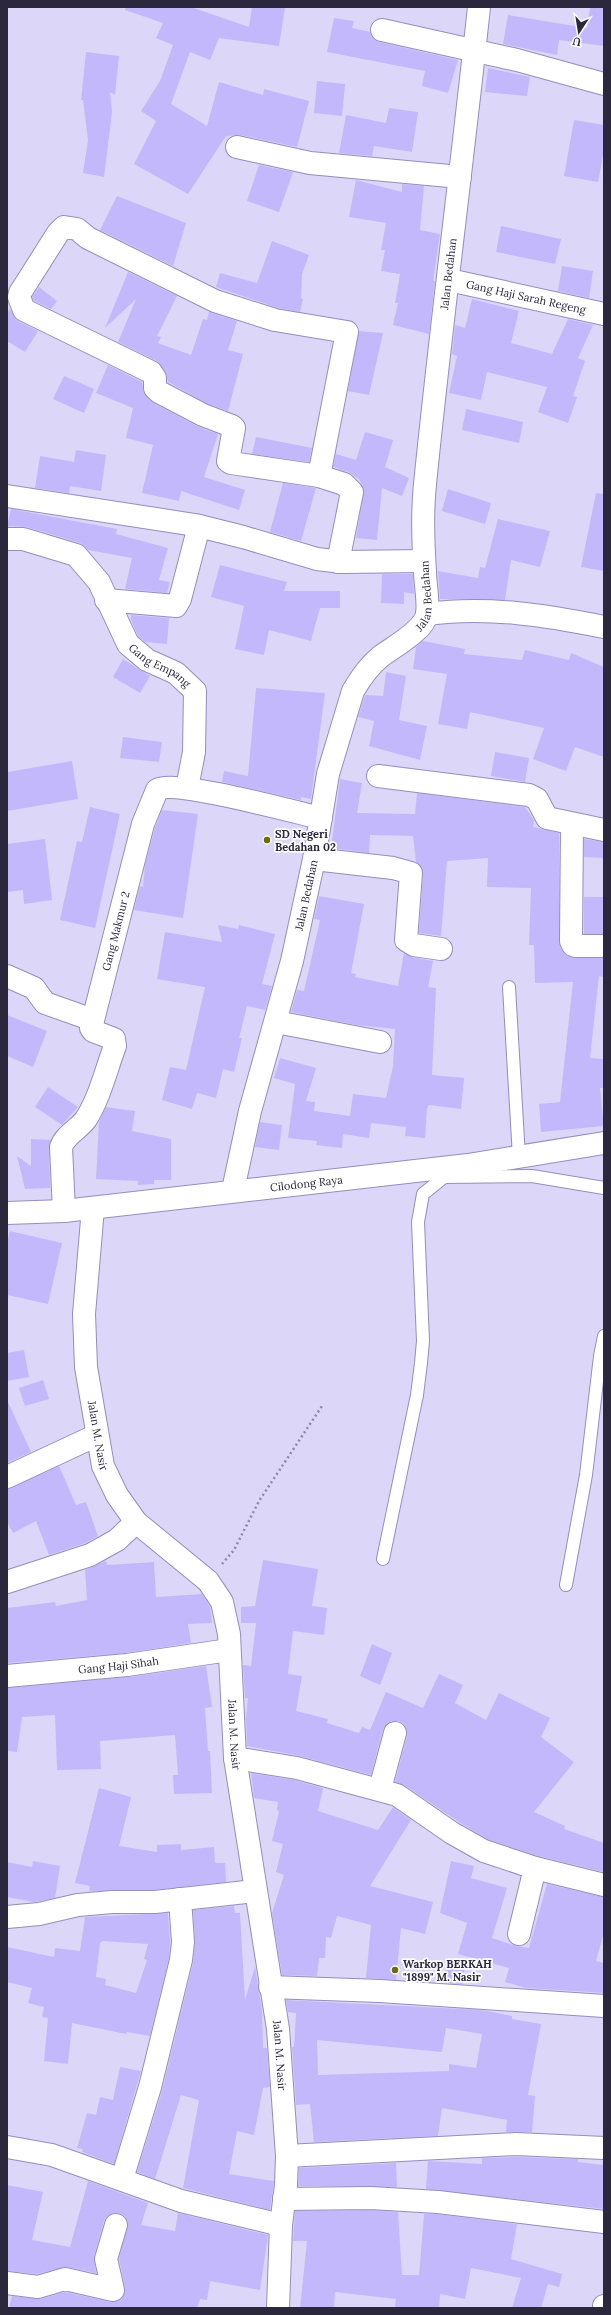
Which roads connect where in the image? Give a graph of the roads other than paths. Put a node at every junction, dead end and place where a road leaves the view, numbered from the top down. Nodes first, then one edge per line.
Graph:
1 (479, 7) edge
2 (382, 30) dead end
3 (475, 50) junction
4 (604, 84) edge
5 (237, 147) dead end
6 (460, 177) junction
7 (449, 280) junction
8 (604, 314) edge
9 (319, 476) junction
10 (7, 496) edge
11 (199, 526) junction
12 (7, 539) edge
13 (424, 561) junction
14 (338, 562) junction
15 (106, 600) junction
16 (427, 614) junction
17 (604, 627) edge
18 (378, 776) dead end
19 (187, 788) junction
20 (320, 818) junction
21 (572, 824) junction
22 (604, 830) edge
23 (314, 859) junction
24 (604, 946) edge
25 (441, 949) dead end
26 (7, 976) edge
27 (509, 987) dead end
28 (93, 1020) junction
29 (276, 1022) junction
30 (380, 1042) dead end
31 (604, 1143) edge
32 (519, 1157) junction
33 (604, 1188) edge
34 (233, 1190) junction
35 (93, 1208) junction
36 (64, 1211) junction
37 (7, 1213) edge
38 (604, 1336) edge
39 (97, 1435) junction
40 (7, 1477) edge
41 (136, 1522) junction
42 (383, 1559) dead end
43 (7, 1582) edge
44 (566, 1585) dead end
45 (229, 1650) junction
46 (7, 1676) edge
47 (396, 1733) dead end
48 (235, 1758) junction
49 (380, 1789) junction
50 (535, 1868) junction
51 (604, 1885) edge
52 (255, 1890) junction
53 (180, 1899) junction
54 (7, 1917) edge
55 (518, 1934) dead end
56 (270, 1987) junction
57 (604, 2006) edge
58 (7, 2147) edge
59 (604, 2148) edge
60 (287, 2156) junction
61 (122, 2179) junction
62 (284, 2199) junction
63 (604, 2222) edge
64 (116, 2225) dead end
65 (281, 2225) junction
66 (7, 2283) edge
67 (111, 2299) edge
68 (278, 2308) edge

1 - 3 street, Jalan Bedahan
2 - 3 street
3 - 4 street
3 - 6 street, Jalan Bedahan
5 - 6 street
6 - 7 street, Jalan Bedahan
7 - 8 street, Gang Haji Sarah Regeng
7 - 13 street, Jalan Bedahan
9 - 9 street
9 - 14 street
10 - 11 street
11 - 14 street
11 - 15 street
12 - 15 street, Gang Empang
13 - 14 street
13 - 16 street, Jalan Bedahan
15 - 19 street, Gang Empang
16 - 17 street
16 - 20 street, Jalan Bedahan
18 - 21 street
19 - 20 street, Gang Makmur 2
19 - 28 street, Gang Makmur 2
20 - 23 street, Jalan Bedahan
21 - 22 street
21 - 24 street
23 - 25 street
23 - 29 street, Jalan Bedahan
26 - 28 street
27 - 32 lane
28 - 36 street
29 - 30 street
29 - 34 street, Jalan Bedahan
31 - 32 street, Cilodong Raya
32 - 34 street, Cilodong Raya
33 - 42 lane
34 - 35 street, Cilodong Raya
35 - 36 street, Cilodong Raya
35 - 39 street, Jalan M. Nasir
36 - 37 street, Cilodong Raya
38 - 44 lane
39 - 40 street
39 - 41 street, Jalan M. Nasir
41 - 43 street
41 - 45 street, Jalan M. Nasir
45 - 46 street, Gang Haji Sihah
45 - 48 street, Jalan M. Nasir
47 - 49 street
48 - 49 street
48 - 52 street, Jalan M. Nasir
49 - 50 street
50 - 51 street
50 - 55 street
52 - 53 street
52 - 56 street, Jalan M. Nasir
53 - 54 street
53 - 61 street
56 - 57 street
56 - 60 street, Jalan M. Nasir
58 - 61 street
59 - 60 street
60 - 62 street, Jalan M. Nasir
61 - 65 street
62 - 63 street
62 - 65 street, Jalan M. Nasir
64 - 67 street
65 - 68 street, Jalan M. Nasir
66 - 67 street

